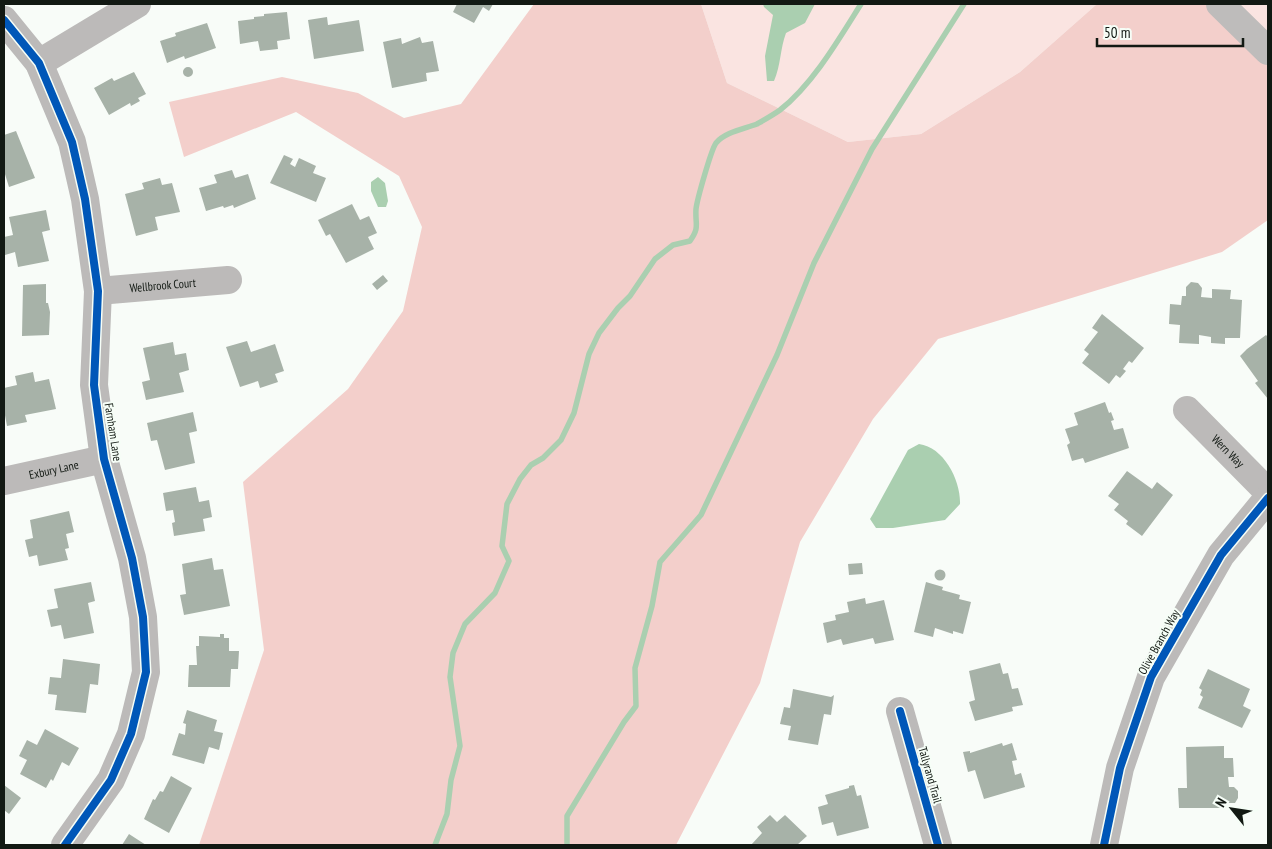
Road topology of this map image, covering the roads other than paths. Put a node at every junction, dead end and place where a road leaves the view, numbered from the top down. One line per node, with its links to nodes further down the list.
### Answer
1 (137, 4): 5 (street)
2 (1220, 4): 4 (main road)
3 (4, 20): 5 (street, Farnham Lane)
4 (1268, 51)
5 (39, 63): 7 (street, Farnham Lane)
6 (228, 280): 7 (street, Wellbrook Court)
7 (98, 291): 9 (street, Farnham Lane)
8 (1187, 410): 11 (street, Wern Way)
9 (104, 459): 10 (street, Exbury Lane); 14 (street, Farnham Lane)
10 (4, 481)
11 (1268, 492)
12 (1268, 498): 16 (street, Olive Branch Way)
13 (900, 711): 15 (street, Tallyrand Trail)
14 (65, 845)
15 (938, 845)
16 (1104, 845)

